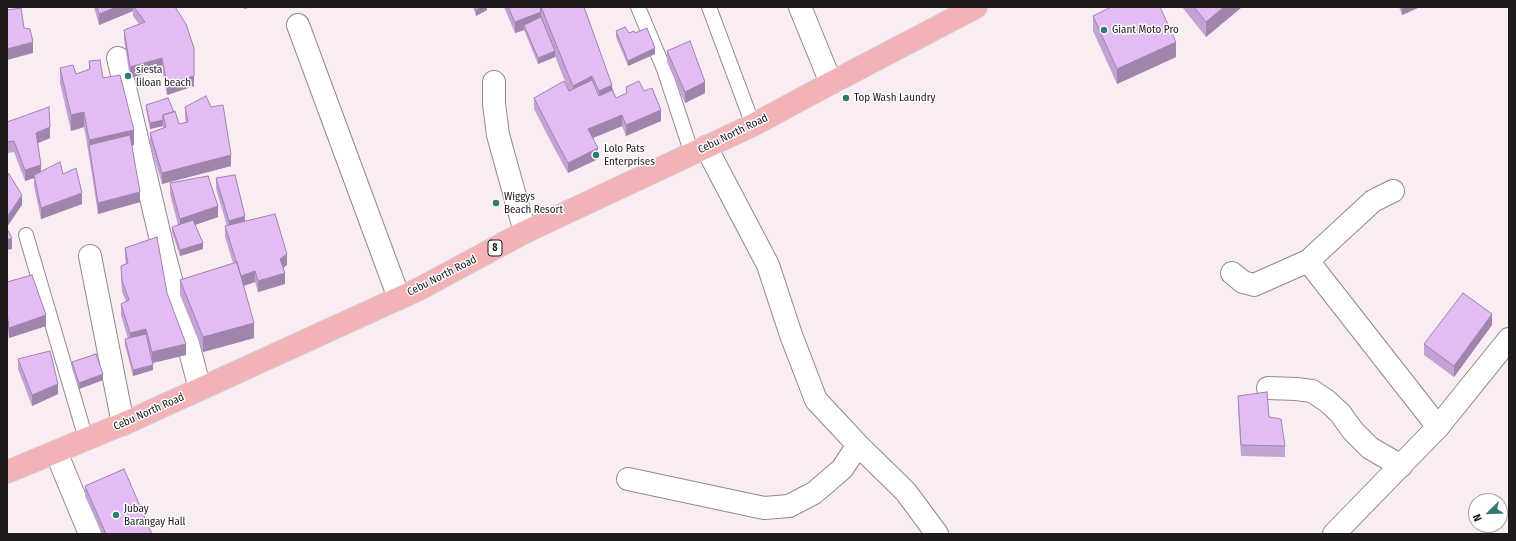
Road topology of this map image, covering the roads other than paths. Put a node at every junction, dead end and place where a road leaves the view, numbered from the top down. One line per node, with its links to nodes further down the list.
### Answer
1 (638, 7): 10 (lane)
2 (709, 7): 9 (lane)
3 (800, 7): 8 (street)
4 (976, 7): 8 (highway, Cebu North Road / 8)
5 (298, 25): 17 (street)
6 (118, 58): 20 (street)
7 (494, 82): 12 (street)
8 (831, 83): 9 (highway, Cebu North Road / 8)
9 (753, 125): 10 (highway, Cebu North Road / 8)
10 (699, 150): 12 (highway, Cebu North Road / 8); 24 (street)
11 (1393, 191): 15 (street)
12 (525, 232): 17 (highway, Cebu North Road / 8)
13 (26, 235): 23 (lane)
14 (90, 256): 21 (street)
15 (1308, 261): 16 (street); 22 (street)
16 (1232, 274)
17 (399, 298): 20 (highway, Cebu North Road / 8)
18 (1509, 339): 22 (street)
19 (1268, 388): 26 (street)
20 (200, 389): 21 (highway, Cebu North Road / 8)
21 (123, 424): 23 (highway, Cebu North Road / 8)
22 (1438, 427): 26 (street)
23 (86, 439): 25 (highway, Cebu North Road / 8)
24 (858, 445): 28 (street); 30 (street)
25 (56, 452): 27 (highway, Cebu North Road / 8); 29 (street)
26 (1401, 466): 31 (street)
27 (9, 467)
28 (628, 479)
29 (90, 534)
30 (937, 534)
31 (1334, 534)

